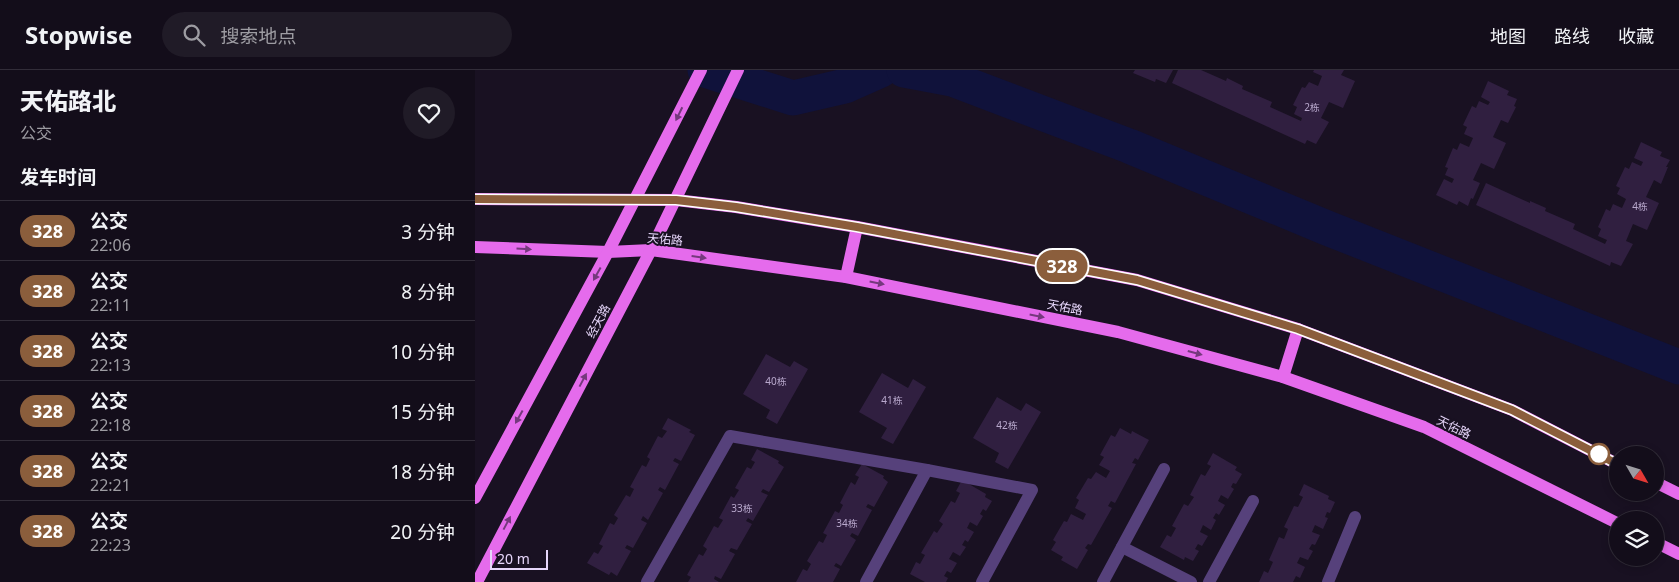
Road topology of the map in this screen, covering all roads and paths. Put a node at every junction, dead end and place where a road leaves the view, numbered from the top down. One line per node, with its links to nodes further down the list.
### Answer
1 (701, 70): 4 (main road, 经天路, one-way to 4)
2 (738, 70): 5 (main road, 经天路)
3 (475, 199): 4 (main road)
4 (636, 200): 5 (main road); 9 (main road, 经天路)
5 (676, 200): 6 (main road); 8 (main road, 经天路)
6 (857, 227): 10 (main road); 11 (main road)
7 (475, 247): 9 (main road, 天佑路, one-way to 9)
8 (651, 250): 9 (main road, 天佑路); 10 (main road, 天佑路, one-way to 10); 25 (main road, 经天路, one-way to 8)
9 (609, 252): 18 (main road, 经天路, one-way to 18)
10 (846, 277): 12 (main road, 天佑路, one-way to 12)
11 (1298, 329): 12 (main road); 13 (main road)
12 (1283, 377): 21 (main road, 天佑路)
13 (1609, 460)
14 (1165, 469): 23 (lane)
15 (927, 470): 26 (lane); 27 (lane); 28 (lane)
16 (1664, 486): 17 (main road)
17 (1679, 494)
18 (475, 498)
19 (1253, 501): 31 (lane)
20 (1355, 517): 32 (lane)
21 (1609, 519)
22 (1664, 546): 24 (main road)
23 (1122, 547): 29 (lane); 30 (lane)
24 (1679, 554)
25 (477, 582)
26 (647, 582)
27 (866, 582)
28 (982, 582)
29 (1103, 582)
30 (1191, 582)
31 (1209, 582)
32 (1328, 582)

